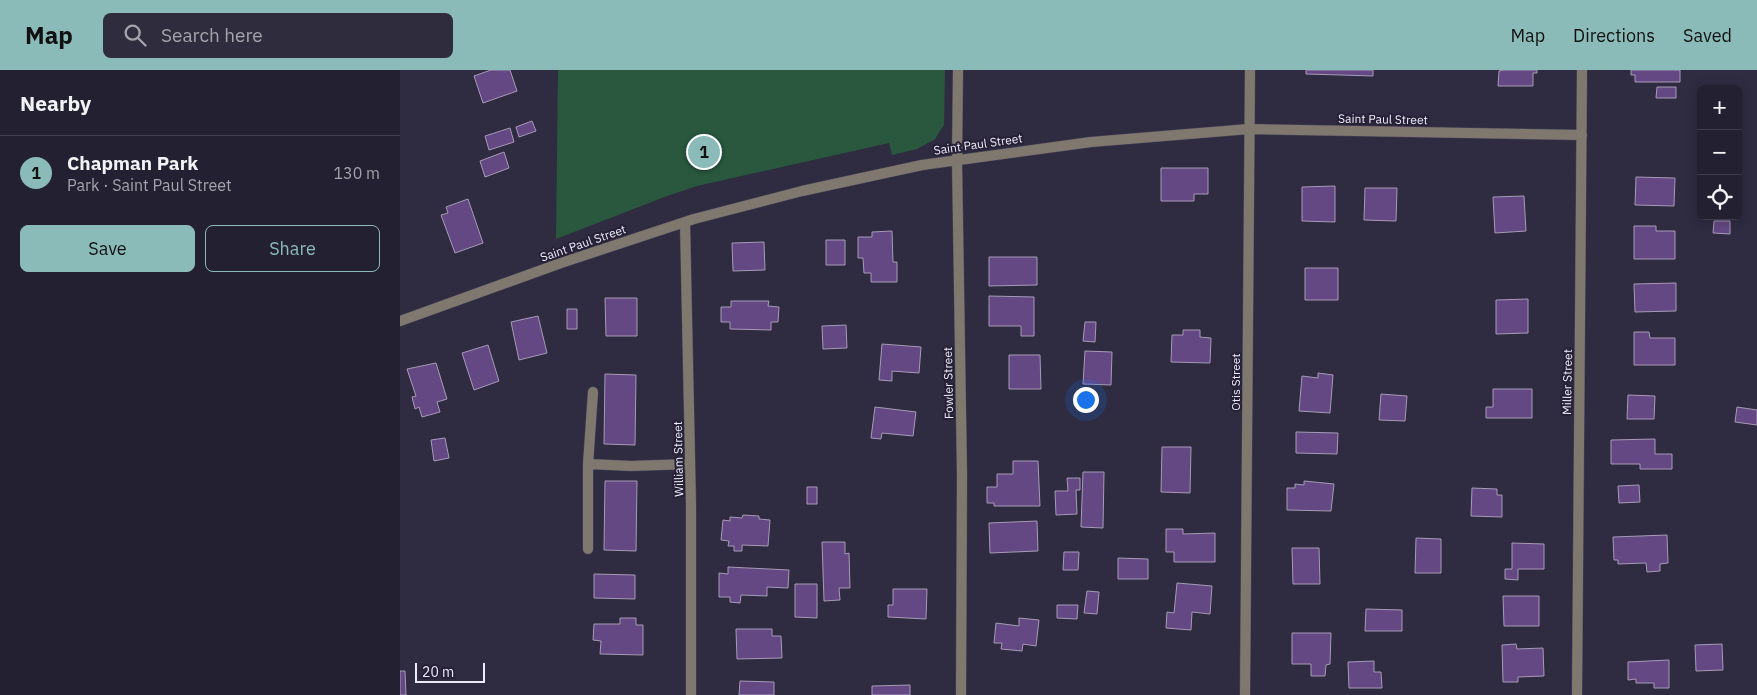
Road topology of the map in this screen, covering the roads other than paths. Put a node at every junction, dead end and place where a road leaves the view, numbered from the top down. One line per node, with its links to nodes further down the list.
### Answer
1 (958, 70): 6 (street, Fowler Street)
2 (1250, 70): 4 (street, Otis Street)
3 (1582, 70): 5 (street, Miller Street)
4 (1249, 129): 5 (street, Saint Paul Street); 6 (street, Saint Paul Street); 15 (street, Otis Street)
5 (1582, 135): 16 (street, Miller Street)
6 (957, 160): 7 (street, Saint Paul Street); 14 (street, Fowler Street)
7 (685, 222): 8 (street, Saint Paul Street); 11 (street, William Street)
8 (400, 321)
9 (593, 392): 10 (street)
10 (588, 464): 11 (street); 12 (street)
11 (690, 464): 13 (street, William Street)
12 (588, 549)
13 (691, 695)
14 (961, 695)
15 (1245, 695)
16 (1576, 695)

